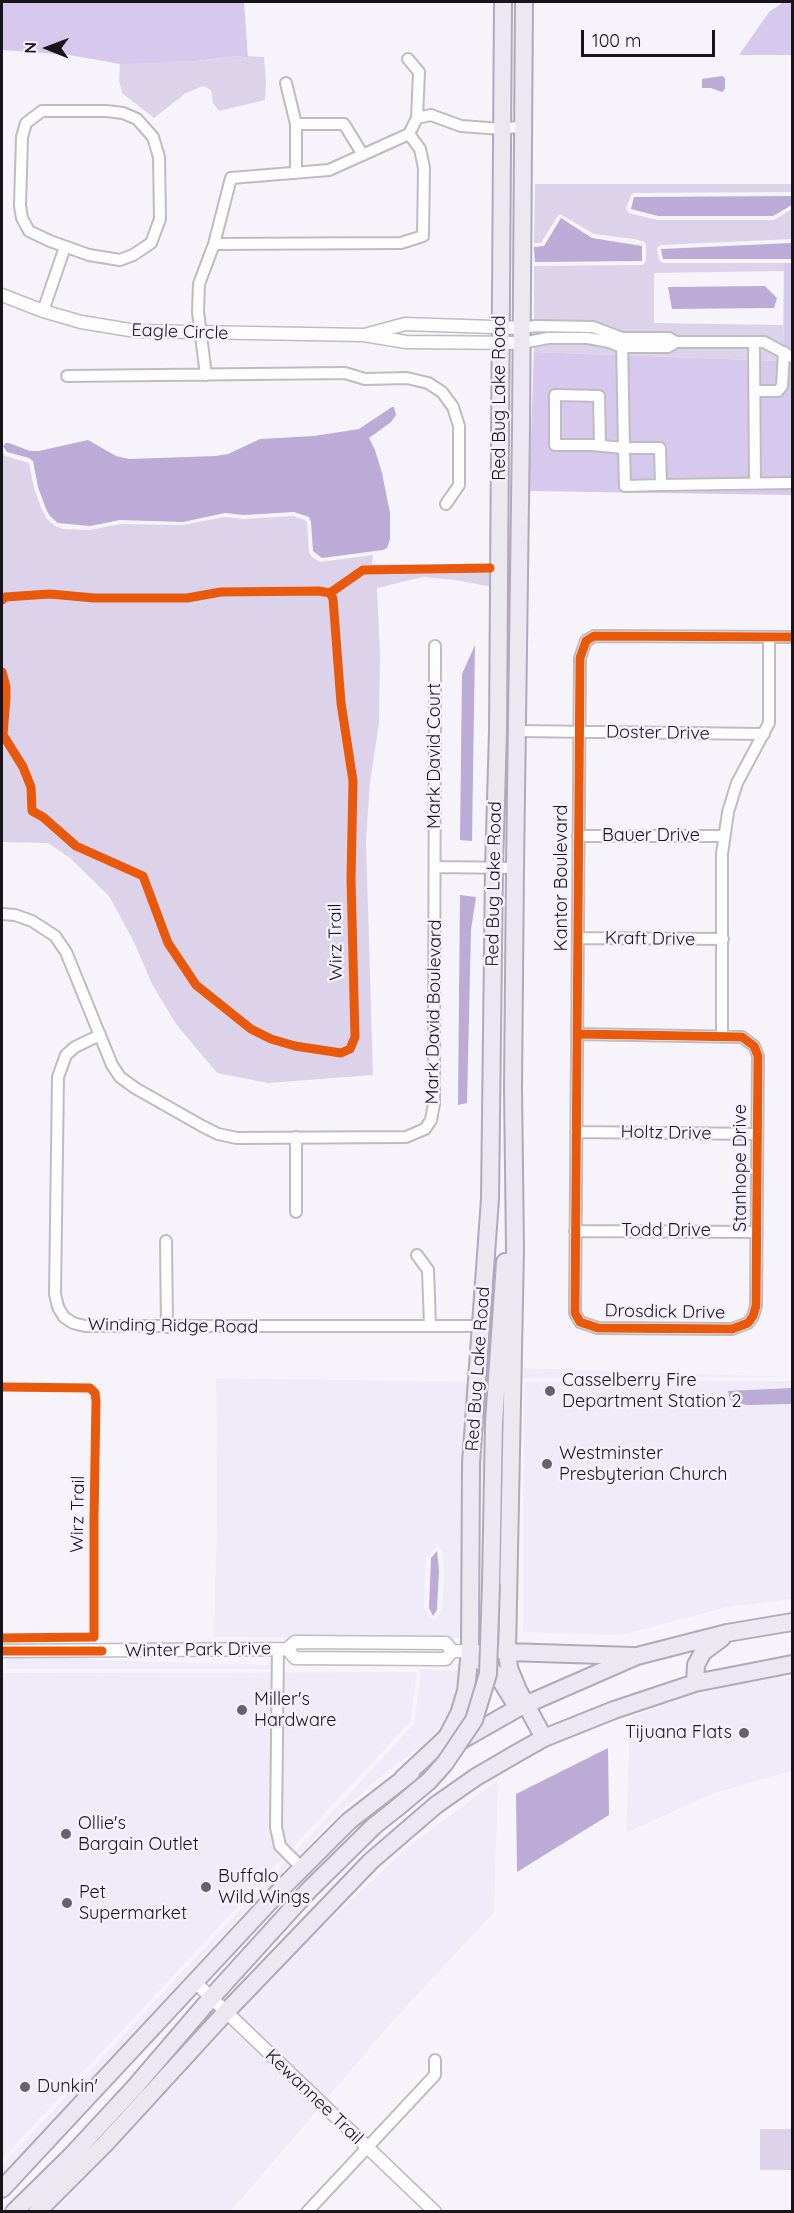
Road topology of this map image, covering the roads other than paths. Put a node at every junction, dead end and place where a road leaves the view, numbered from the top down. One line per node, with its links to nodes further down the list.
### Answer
1 (503, 2): 8 (main road, Red Bug Lake Road)
2 (524, 2): 7 (main road, Red Bug Lake Road)
3 (408, 59): 5 (street)
4 (286, 83): 6 (street)
5 (417, 118): 8 (street); 9 (street)
6 (296, 124): 10 (street); 11 (street)
7 (524, 126): 8 (street); 18 (main road, Red Bug Lake Road)
8 (502, 129): 17 (main road, Red Bug Lake Road)
9 (409, 134): 10 (street); 12 (street)
10 (363, 155): 11 (street)
11 (296, 172): 12 (street)
12 (214, 244): 16 (street)
13 (64, 247): 13 (street); 15 (street)
14 (2, 294): 15 (street, Eagle Circle)
15 (43, 311): 16 (street, Eagle Circle)
16 (200, 333): 19 (street, Eagle Circle); 23 (street)
17 (500, 335): 18 (street, Eagle Circle); 19 (street, Eagle Circle); 19 (street, Eagle Circle); 32 (main road, Red Bug Lake Road)
18 (522, 335): 21 (street); 36 (main road, Red Bug Lake Road)
19 (364, 336)
20 (754, 342): 21 (street); 22 (street); 25 (street)
21 (622, 343): 27 (street)
22 (788, 355): 25 (street)
23 (206, 375): 24 (street); 31 (street)
24 (67, 376)
25 (754, 391): 29 (street)
26 (600, 446): 26 (street); 27 (street)
27 (624, 448): 30 (street); 30 (street)
28 (792, 483): 29 (street)
29 (755, 484): 30 (street)
30 (661, 485)
31 (447, 504)
32 (498, 611): 36 (main road); 42 (main road, Red Bug Lake Road)
33 (769, 637): 34 (street, Kantor Boulevard); 37 (street, Kantor Boulevard); 38 (street)
34 (792, 637)
35 (435, 646): 41 (street, Mark David Court)
36 (516, 731): 37 (street, Doster Drive); 43 (main road, Red Bug Lake Road)
37 (579, 732): 38 (street, Doster Drive); 39 (street, Kantor Boulevard)
38 (764, 734): 40 (street)
39 (578, 836): 40 (street, Bauer Drive); 45 (street, Kantor Boulevard)
40 (724, 836): 46 (street)
41 (435, 867): 42 (street); 53 (street, Mark David Boulevard)
42 (494, 868): 43 (street); 62 (main road, Red Bug Lake Road)
43 (515, 868): 50 (main road, Red Bug Lake Road)
44 (2, 914): 48 (street, Mark David Boulevard)
45 (578, 938): 46 (street, Kraft Drive); 47 (street, Kantor Boulevard)
46 (723, 939): 49 (street)
47 (578, 1034): 49 (street, Stanhope Drive); 51 (street, Kantor Boulevard)
48 (100, 1035): 53 (street, Mark David Boulevard); 63 (street, Winding Ridge Road)
49 (722, 1037): 52 (street, Stanhope Drive)
50 (513, 1087): 69 (main road, Red Bug Lake Road); 78 (main road, bridge)
51 (576, 1132): 52 (street, Holtz Drive); 55 (street, Kantor Boulevard)
52 (757, 1134): 56 (street, Stanhope Drive)
53 (296, 1137): 54 (street)
54 (296, 1212)
55 (575, 1231): 56 (street, Todd Drive); 59 (street, Kantor Boulevard)
56 (757, 1232): 60 (street, Stanhope Drive)
57 (166, 1241): 63 (street)
58 (417, 1255): 61 (street)
59 (580, 1322): 60 (street, Drosdick Drive)
60 (748, 1323)
61 (430, 1326): 62 (street, Winding Ridge Road); 63 (street, Winding Ridge Road)
62 (482, 1326): 67 (main road, Red Bug Lake Road)
63 (167, 1328)
64 (792, 1622): 65 (main road)
65 (727, 1633): 70 (main road); 72 (main road)
66 (283, 1649): 67 (street, Winter Park Drive); 68 (street, Winter Park Drive); 76 (street)
67 (470, 1650): 69 (street, Winter Park Drive); 73 (main road, Red Bug Lake Road); 75 (main road)
68 (2, 1651)
69 (507, 1652): 70 (main road, Winter Park Drive); 73 (main road, Red Bug Lake Road)
70 (637, 1656): 73 (main road)
71 (792, 1664): 72 (main road)
72 (695, 1683): 74 (main road)
73 (522, 1706): 74 (main road, Red Bug Lake Road); 75 (main road)
74 (540, 1741): 79 (main road)
75 (403, 1778): 76 (main road)
76 (302, 1868): 77 (main road)
77 (195, 1982): 78 (street, Kewannee Trail); 82 (main road)
78 (211, 1998): 79 (street, Kewannee Trail); 83 (main road)
79 (226, 2012): 81 (street, Kewannee Trail); 84 (main road)
80 (435, 2060): 81 (street)
81 (366, 2148): 85 (street); 86 (street, Kewannee Trail)
82 (2, 2189)
83 (14, 2211)
84 (37, 2211)
85 (307, 2211)
86 (435, 2211)

